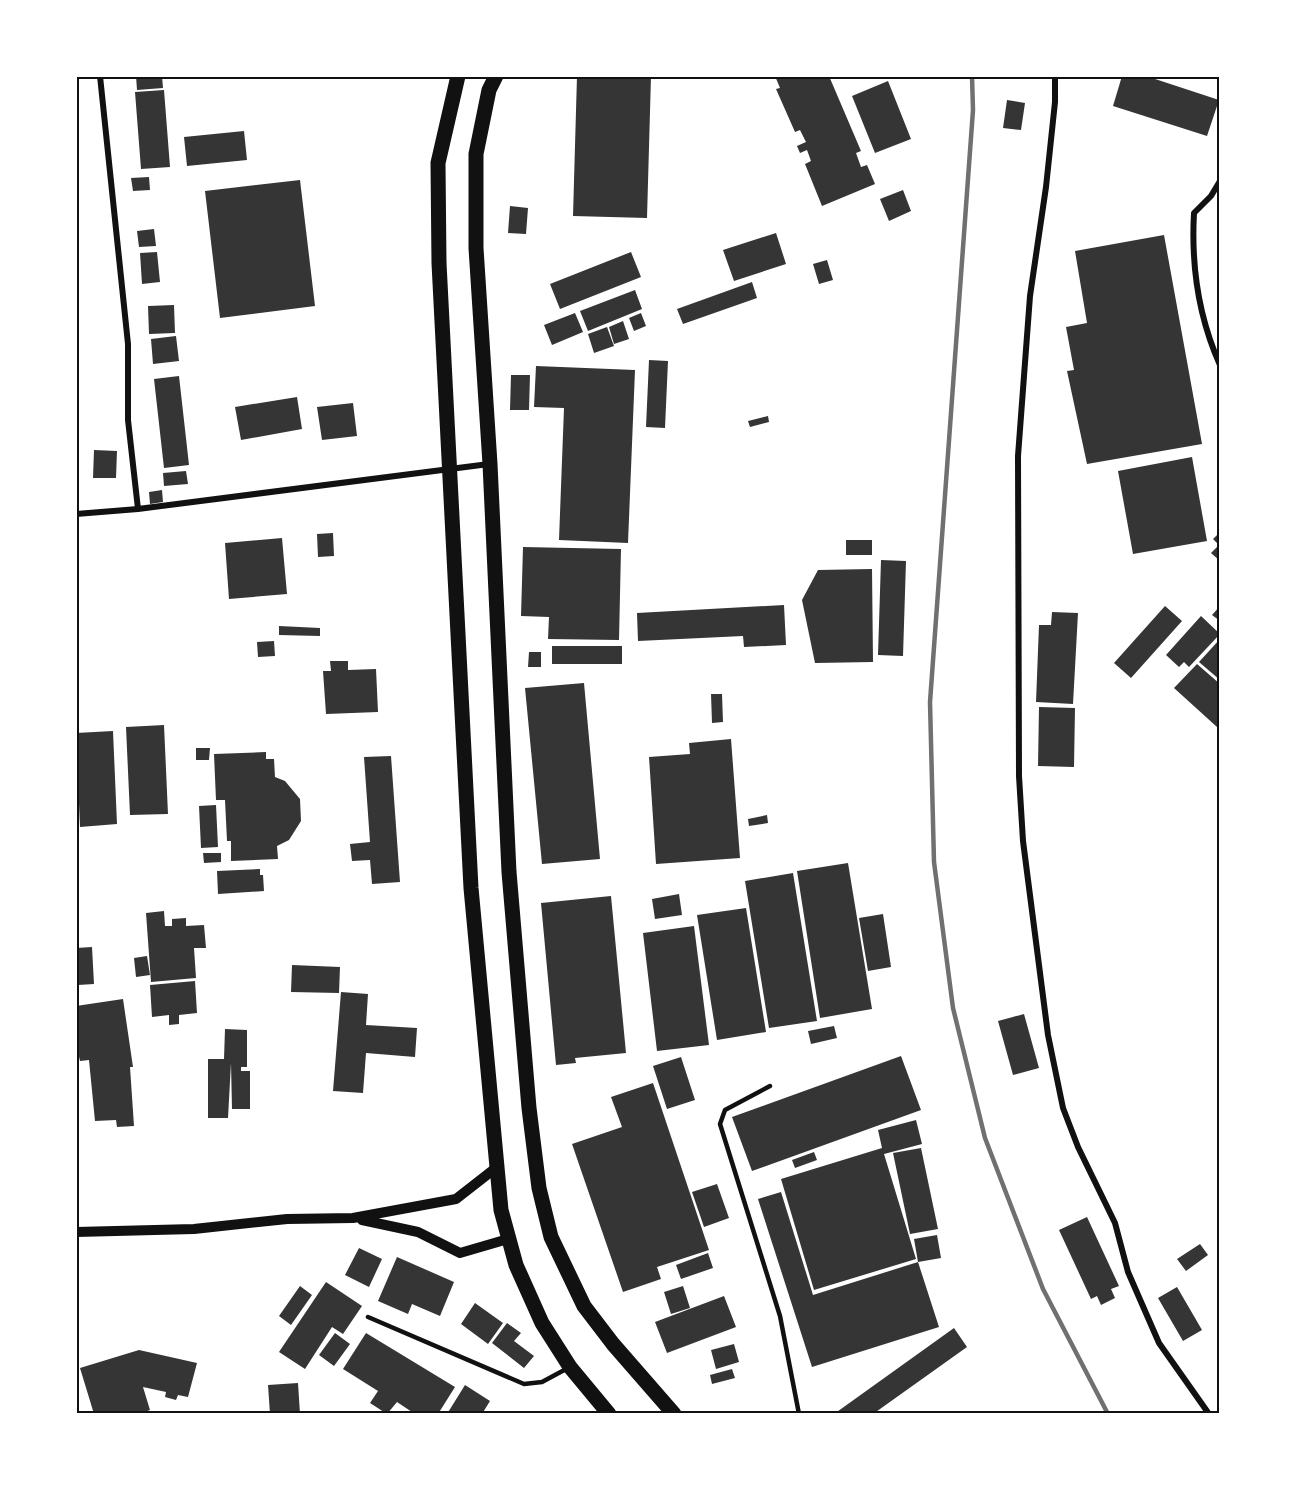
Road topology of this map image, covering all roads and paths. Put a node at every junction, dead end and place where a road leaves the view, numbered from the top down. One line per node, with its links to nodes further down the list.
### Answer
1 (100, 76): 9 (street)
2 (458, 76): 8 (main road)
3 (496, 76): 7 (main road)
4 (1055, 76): 21 (street)
5 (1220, 181): 6 (street)
6 (1220, 365)
7 (490, 464): 8 (street); 19 (main road)
8 (449, 468): 9 (street); 12 (main road)
9 (138, 509): 10 (street)
10 (76, 514)
11 (770, 1086): 20 (lane)
12 (497, 1167): 13 (street); 15 (main road)
13 (353, 1218): 14 (street); 15 (street)
14 (76, 1232)
15 (508, 1239): 17 (main road)
16 (368, 1317): 17 (lane)
17 (570, 1367): 18 (main road)
18 (609, 1413)
19 (674, 1413)
20 (799, 1413)
21 (1209, 1413)

